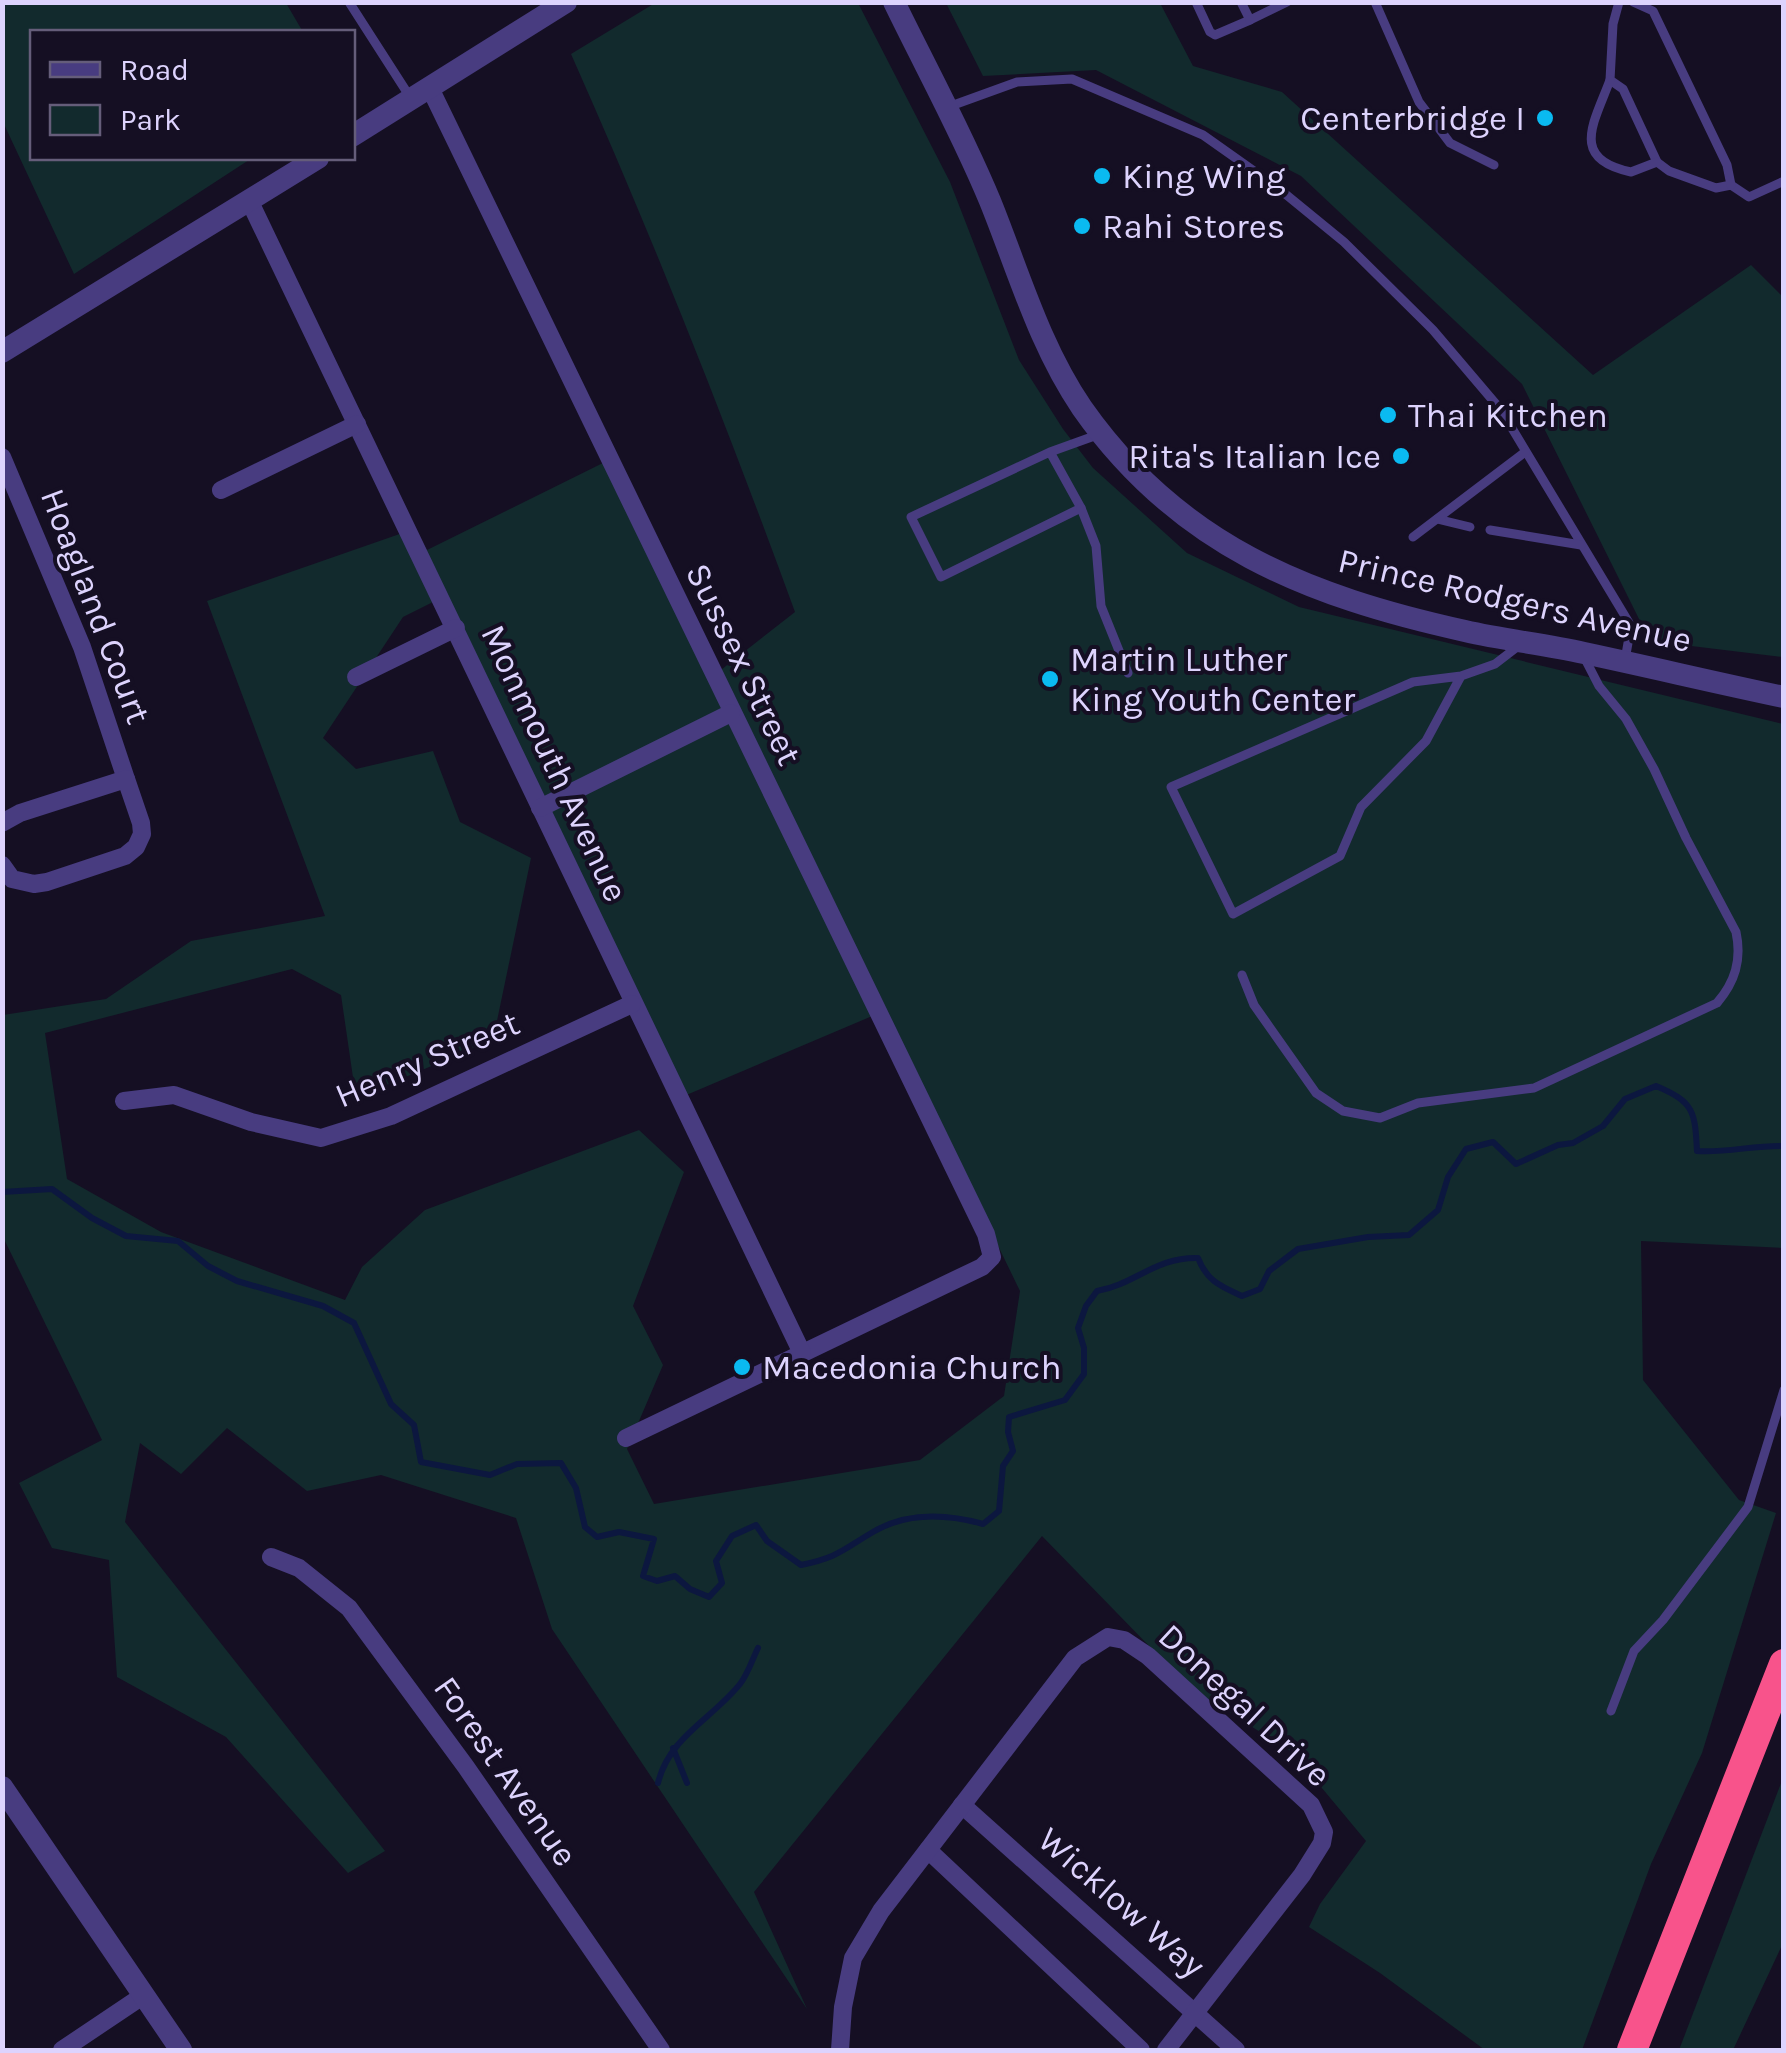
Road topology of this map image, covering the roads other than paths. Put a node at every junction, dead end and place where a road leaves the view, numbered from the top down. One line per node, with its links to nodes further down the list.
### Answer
1 (350, 2): 12 (lane)
2 (566, 2): 12 (street)
3 (894, 2): 13 (street, Prince Rodgers Avenue)
4 (1196, 2): 10 (lane)
5 (1241, 2): 10 (lane)
6 (1286, 2): 10 (lane)
7 (1375, 2): 17 (lane)
8 (1619, 2): 11 (lane)
9 (1632, 2): 19 (lane)
10 (1250, 20)
11 (1610, 80): 16 (lane); 16 (lane)
12 (420, 94): 14 (street); 42 (street, Sussex Street)
13 (946, 108): 23 (street, Prince Rodgers Avenue); 25 (lane)
14 (355, 134)
15 (315, 160): 20 (street)
16 (1657, 162): 19 (lane)
17 (1494, 165)
18 (1784, 182): 19 (lane)
19 (1731, 185)
20 (248, 200): 21 (street); 22 (street, Monmouth Avenue)
21 (2, 352)
22 (357, 424): 27 (street); 34 (street, Monmouth Avenue)
23 (1103, 433): 24 (lane); 35 (street, Prince Rodgers Avenue)
24 (1050, 452): 28 (lane); 28 (lane)
25 (1526, 452): 29 (lane); 33 (lane)
26 (2, 456): 43 (street, Hoagland Court)
27 (221, 490)
28 (1081, 508): 38 (lane)
29 (1437, 519): 30 (lane); 32 (lane)
30 (1470, 527)
31 (1490, 530): 33 (lane)
32 (1413, 538)
33 (1581, 545): 37 (lane)
34 (456, 628): 40 (street); 44 (street, Monmouth Avenue)
35 (1523, 642): 36 (street, Prince Rodgers Avenue); 39 (lane)
36 (1582, 652): 37 (street, Prince Rodgers Avenue); 47 (lane)
37 (1624, 663): 41 (street, Prince Rodgers Avenue)
38 (1128, 672)
39 (1461, 676): 39 (lane)
40 (356, 677)
41 (1784, 698)
42 (731, 714): 44 (street); 50 (street, Sussex Street)
43 (126, 779): 45 (street, Hoagland Court); 46 (street, Hoagland Court)
44 (540, 808): 48 (street, Monmouth Avenue)
45 (2, 824)
46 (2, 864)
47 (1242, 975)
48 (632, 1004): 49 (street, Henry Street); 50 (street, Monmouth Avenue)
49 (124, 1101)
50 (802, 1353): 52 (street)
51 (1784, 1390): 55 (lane)
52 (626, 1438)
53 (271, 1557): 63 (street, Forest Avenue)
54 (1784, 1664): 68 (highway)
55 (1612, 1712)
56 (2, 1787): 59 (street)
57 (962, 1805): 58 (street, Donegal Drive); 60 (street, Wicklow Way); 60 (street, Donegal Drive)
58 (928, 1850): 64 (street, Donegal Drive); 65 (street)
59 (144, 1995): 61 (street); 62 (street)
60 (1196, 2012): 66 (street, Donegal Drive); 67 (street, Wicklow Way)
61 (62, 2050)
62 (181, 2050)
63 (661, 2050)
64 (840, 2050)
65 (1141, 2050)
66 (1166, 2050)
67 (1236, 2050)
68 (1632, 2050)

